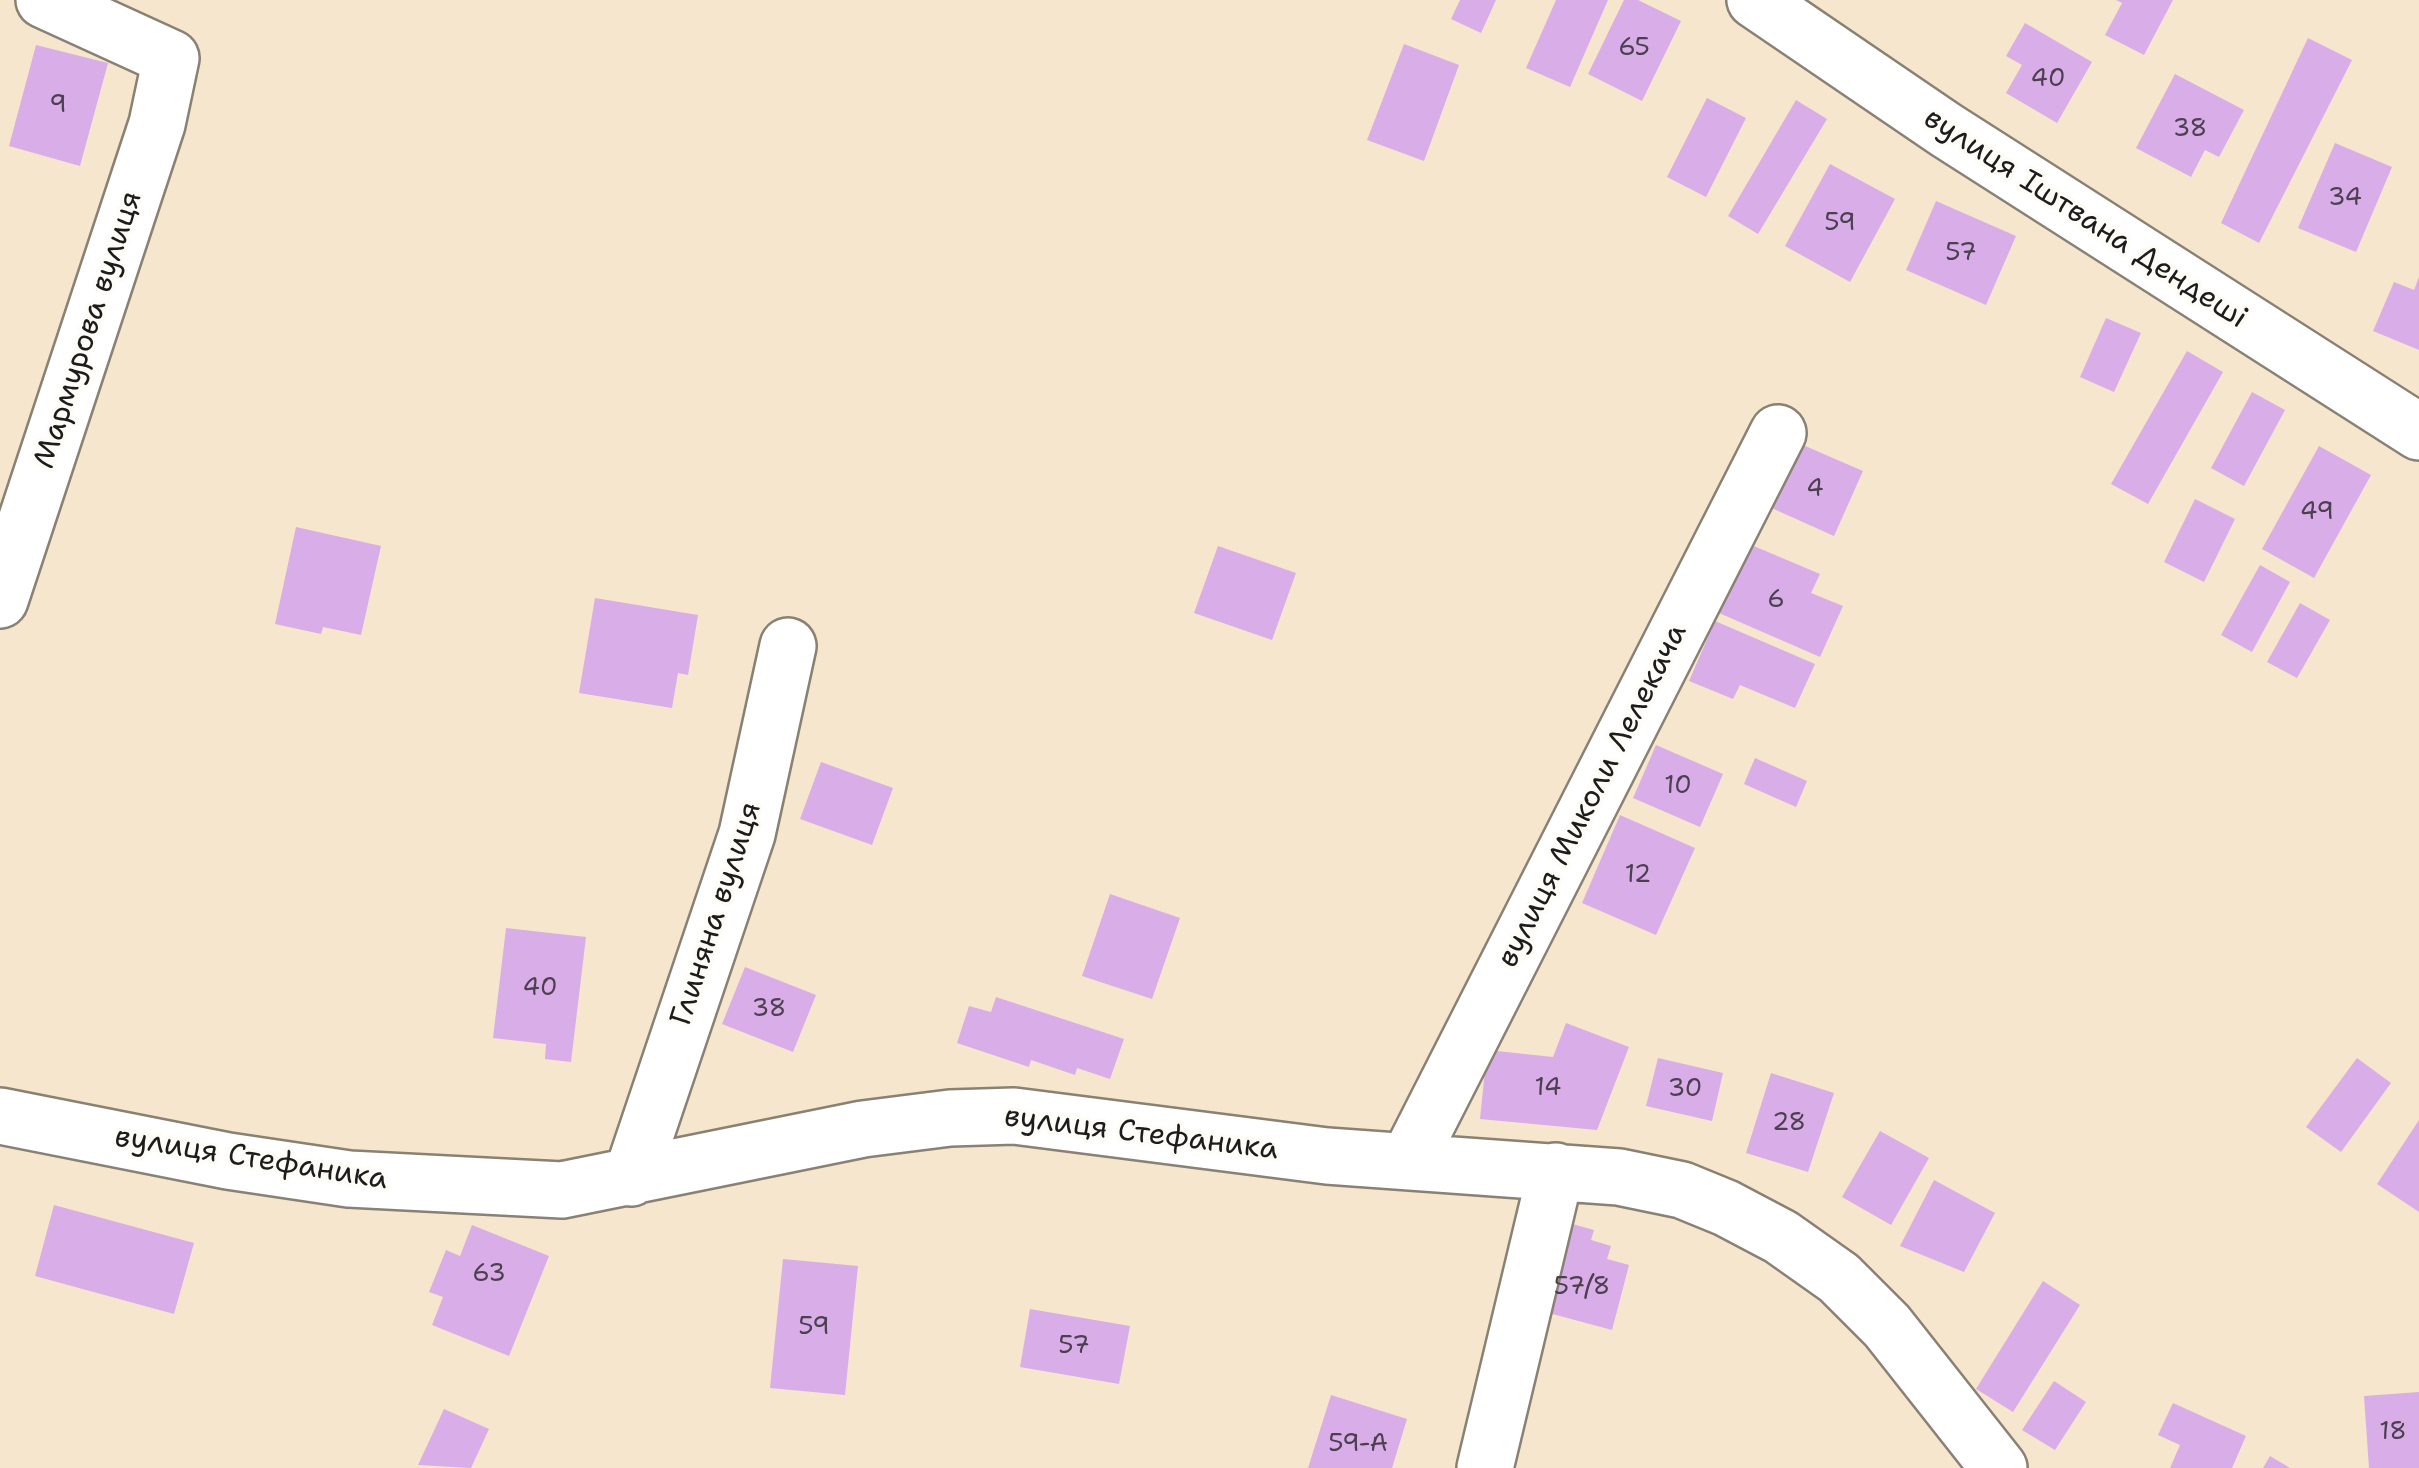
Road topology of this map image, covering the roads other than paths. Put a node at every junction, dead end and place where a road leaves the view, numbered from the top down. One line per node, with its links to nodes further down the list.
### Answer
1 (44, 0): 5 (street, Мармурова вулиця)
2 (1755, 0): 3 (street, вулиця Іштвана Дендеші)
3 (2419, 432)
4 (1778, 433): 8 (street, вулиця Миколи Лелекача)
5 (0, 600)
6 (788, 646): 10 (street, Глиняна вулиця)
7 (0, 1116): 10 (street, вулиця Стефаника)
8 (1409, 1159): 9 (street, вулиця Стефаника); 10 (street, вулиця Стефаника)
9 (1556, 1171): 11 (street); 12 (street, вулиця Стефаника)
10 (631, 1178)
11 (1485, 1468)
12 (1999, 1468)

